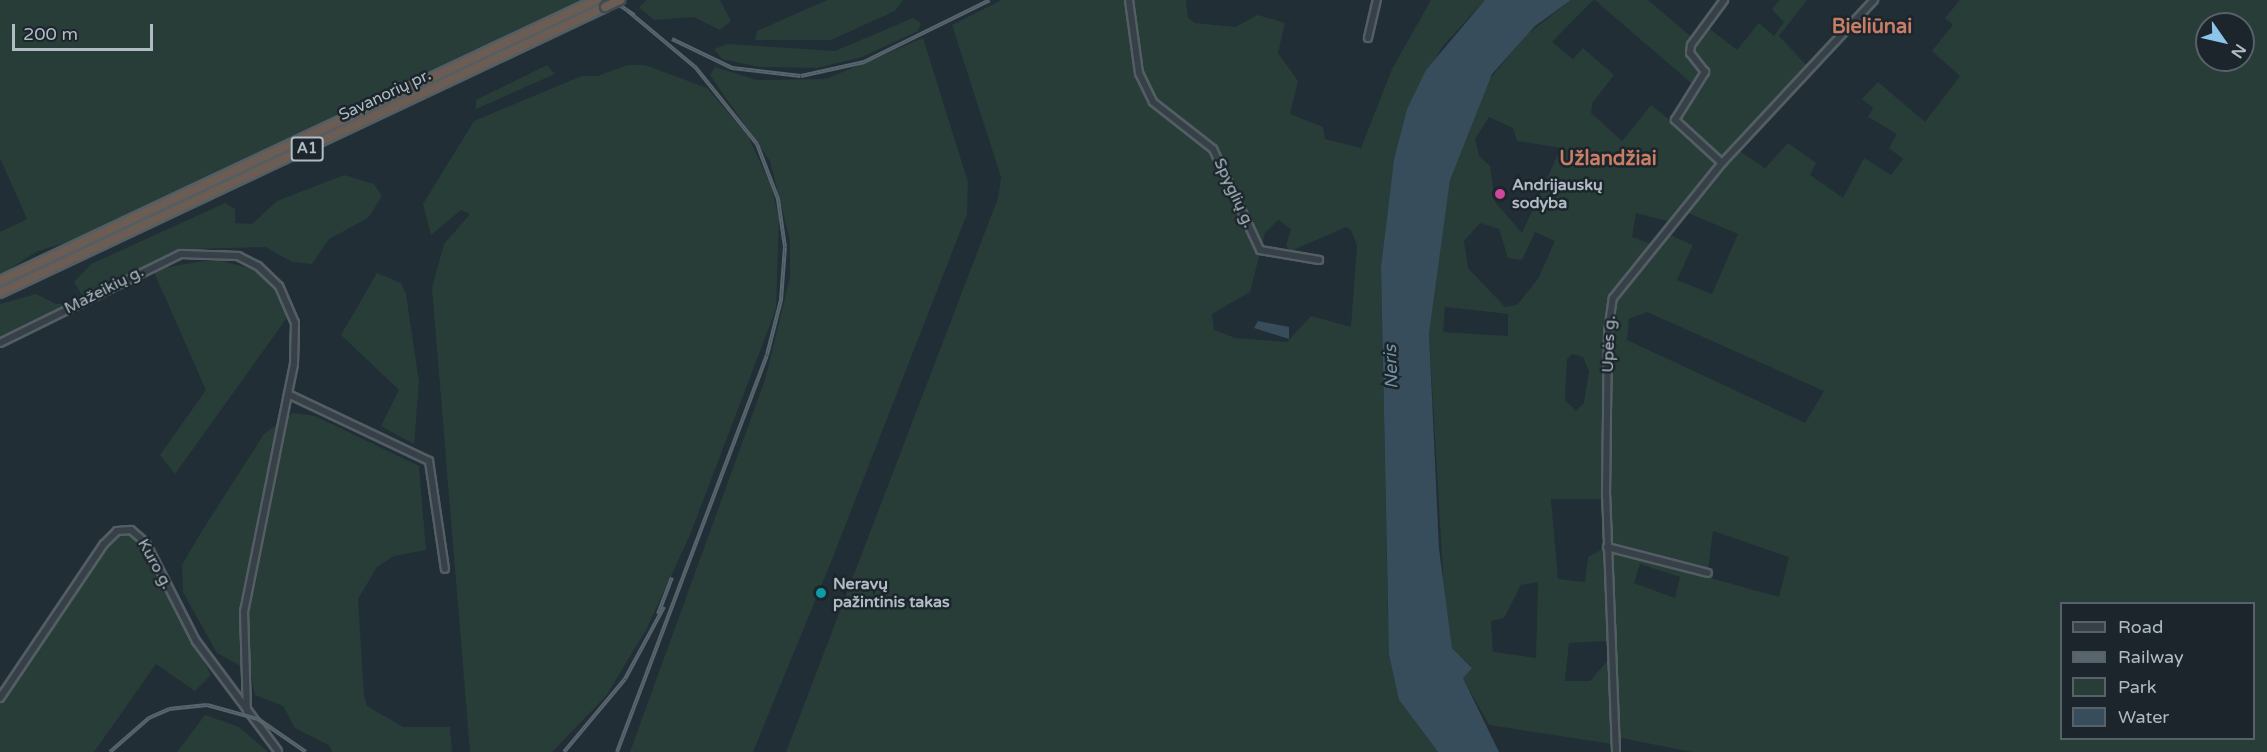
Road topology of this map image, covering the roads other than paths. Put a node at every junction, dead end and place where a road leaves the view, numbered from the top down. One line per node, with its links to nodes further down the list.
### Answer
1 (596, 0): 10 (highway, Savanorių pr. / A1)
2 (620, 0): 11 (highway, Savanorių pr. / A1, bridge)
3 (1129, 0): 9 (street, Spyglių g.)
4 (1377, 0): 7 (street)
5 (1724, 0): 8 (street)
6 (1874, 0): 8 (street, Upės g.)
7 (1368, 38)
8 (1722, 163): 14 (street, Upės g.)
9 (1319, 260)
10 (0, 281)
11 (0, 293)
12 (0, 343): 13 (street, Mažeikių g.)
13 (288, 394): 15 (street); 18 (street)
14 (1607, 547): 16 (street); 20 (street, Upės g.)
15 (445, 569)
16 (1708, 573)
17 (0, 698): 18 (street, Kuro g.)
18 (247, 711): 19 (street, Kuro g.)
19 (278, 751)
20 (1617, 752)

